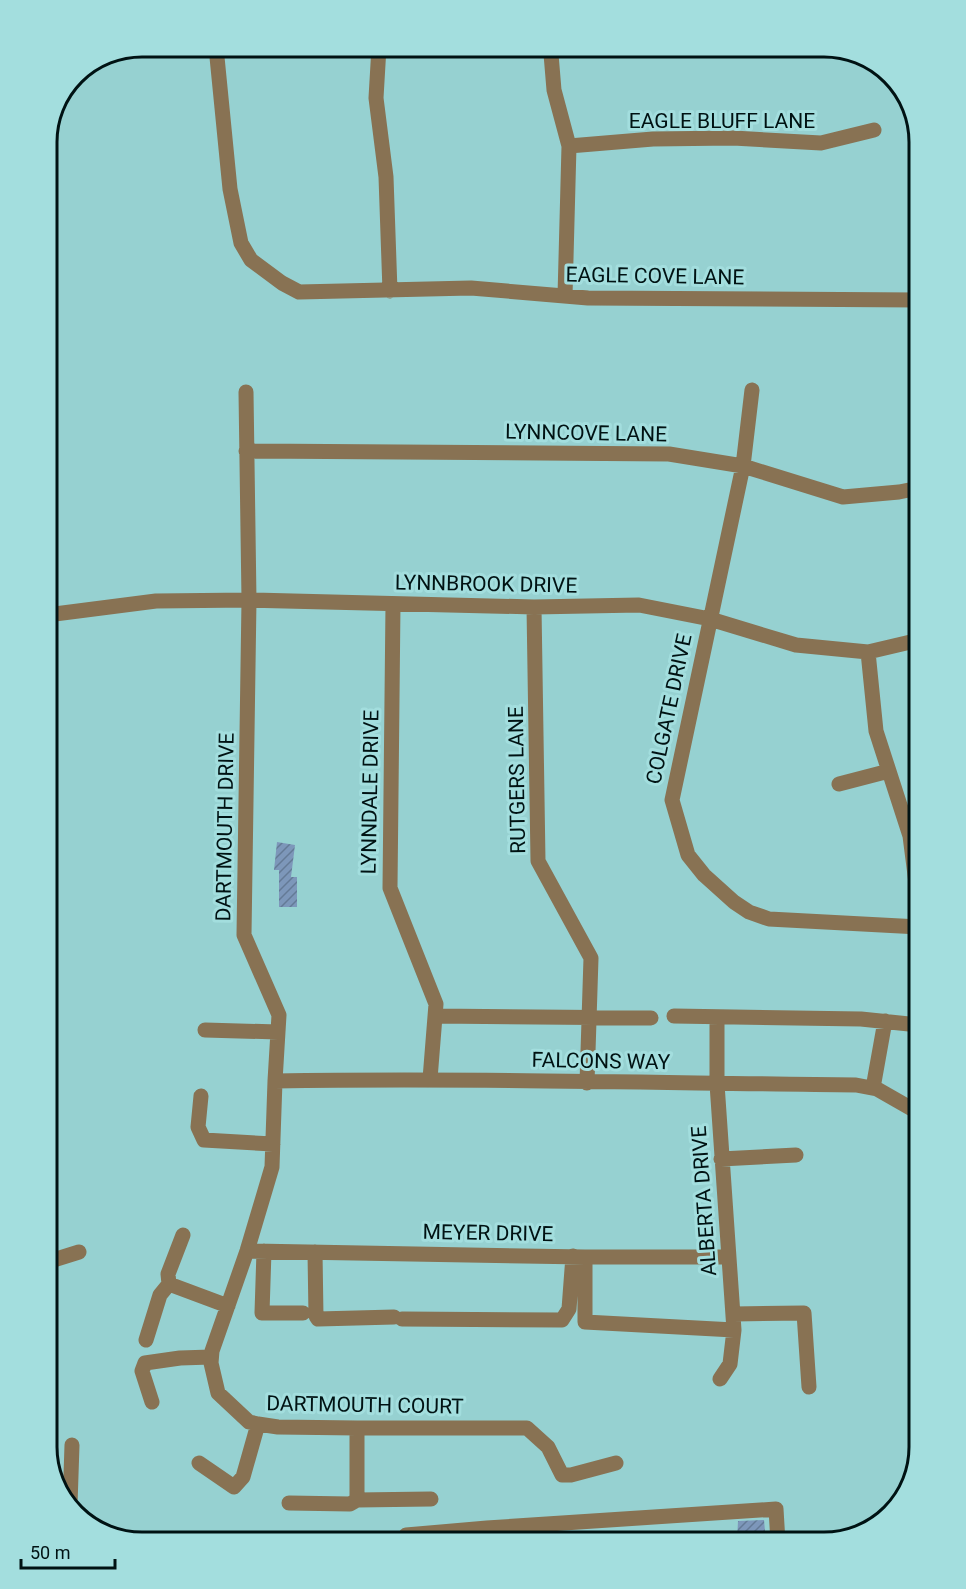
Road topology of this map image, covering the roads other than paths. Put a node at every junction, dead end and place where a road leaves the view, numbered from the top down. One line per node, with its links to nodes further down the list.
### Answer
1 (217, 57): 6 (street, EAGLE COVE LANE)
2 (378, 57): 6 (street)
3 (551, 57): 5 (street)
4 (874, 130): 5 (street, EAGLE BLUFF LANE)
5 (569, 146): 7 (street)
6 (390, 291): 7 (street, EAGLE COVE LANE)
7 (565, 296): 8 (street, EAGLE COVE LANE)
8 (909, 300)
9 (752, 390): 12 (street, COLGATE DRIVE)
10 (246, 392): 11 (street, DARTMOUTH DRIVE)
11 (246, 451): 12 (street, LYNNCOVE LANE); 14 (street, DARTMOUTH DRIVE)
12 (743, 466): 13 (street, LYNNCOVE LANE); 18 (street, COLGATE DRIVE)
13 (909, 490)
14 (249, 600): 15 (street, LYNNBROOK DRIVE); 17 (street, LYNNBROOK DRIVE); 33 (street, DARTMOUTH DRIVE)
15 (393, 604): 16 (street, LYNNBROOK DRIVE); 25 (street, LYNNDALE DRIVE)
16 (534, 607): 18 (street, LYNNBROOK DRIVE); 28 (street, RUTGERS LANE)
17 (57, 614)
18 (710, 619): 20 (street, LYNNBROOK DRIVE); 24 (street, COLGATE DRIVE)
19 (909, 643): 20 (street, LYNNBROOK DRIVE)
20 (868, 652): 21 (street)
21 (889, 771): 22 (street); 23 (street)
22 (839, 784)
23 (909, 833)
24 (909, 926)
25 (435, 1016): 28 (street); 34 (street, LYNNDALE DRIVE)
26 (674, 1016): 27 (street)
27 (717, 1017): 30 (street); 37 (street, ALBERTA DRIVE)
28 (589, 1018): 29 (street); 36 (street, RUTGERS LANE)
29 (651, 1018)
30 (885, 1022): 31 (street); 38 (street)
31 (909, 1026)
32 (205, 1030): 33 (street)
33 (278, 1032): 35 (street, DARTMOUTH DRIVE)
34 (430, 1079): 35 (street, FALCONS WAY); 36 (street, FALCONS WAY)
35 (275, 1081): 41 (street, DARTMOUTH DRIVE)
36 (586, 1083): 37 (street, FALCONS WAY)
37 (717, 1084): 38 (street, FALCONS WAY); 43 (street, ALBERTA DRIVE)
38 (873, 1088): 40 (street, FALCONS WAY)
39 (201, 1096): 41 (street)
40 (909, 1107)
41 (273, 1144): 45 (street, DARTMOUTH DRIVE)
42 (796, 1155): 43 (street)
43 (721, 1159): 50 (street, ALBERTA DRIVE)
44 (183, 1235): 52 (street)
45 (248, 1251): 46 (street, MEYER DRIVE); 53 (street, DARTMOUTH COURT)
46 (264, 1251): 48 (street, MEYER DRIVE); 54 (street)
47 (80, 1252): 51 (street)
48 (315, 1252): 49 (street, MEYER DRIVE); 49 (street)
49 (579, 1256): 50 (street, MEYER DRIVE); 56 (street)
50 (728, 1257): 55 (street, ALBERTA DRIVE)
51 (57, 1259)
52 (169, 1284): 53 (street); 57 (street)
53 (228, 1305): 58 (street, DARTMOUTH COURT)
54 (303, 1313)
55 (734, 1314): 56 (street, ALBERTA DRIVE); 60 (street)
56 (734, 1330): 59 (street, ALBERTA DRIVE)
57 (146, 1340)
58 (211, 1357): 61 (street); 62 (street, DARTMOUTH COURT)
59 (720, 1379)
60 (809, 1387)
61 (152, 1402)
62 (258, 1424): 63 (street, DARTMOUTH COURT); 65 (street)
63 (357, 1428): 66 (street, DARTMOUTH COURT); 68 (street)
64 (72, 1445): 67 (street)
65 (199, 1463)
66 (616, 1463)
67 (70, 1493)
68 (357, 1500): 69 (street); 70 (street)
69 (431, 1500)
70 (289, 1503)
71 (441, 1532): 72 (street)
72 (777, 1532)

